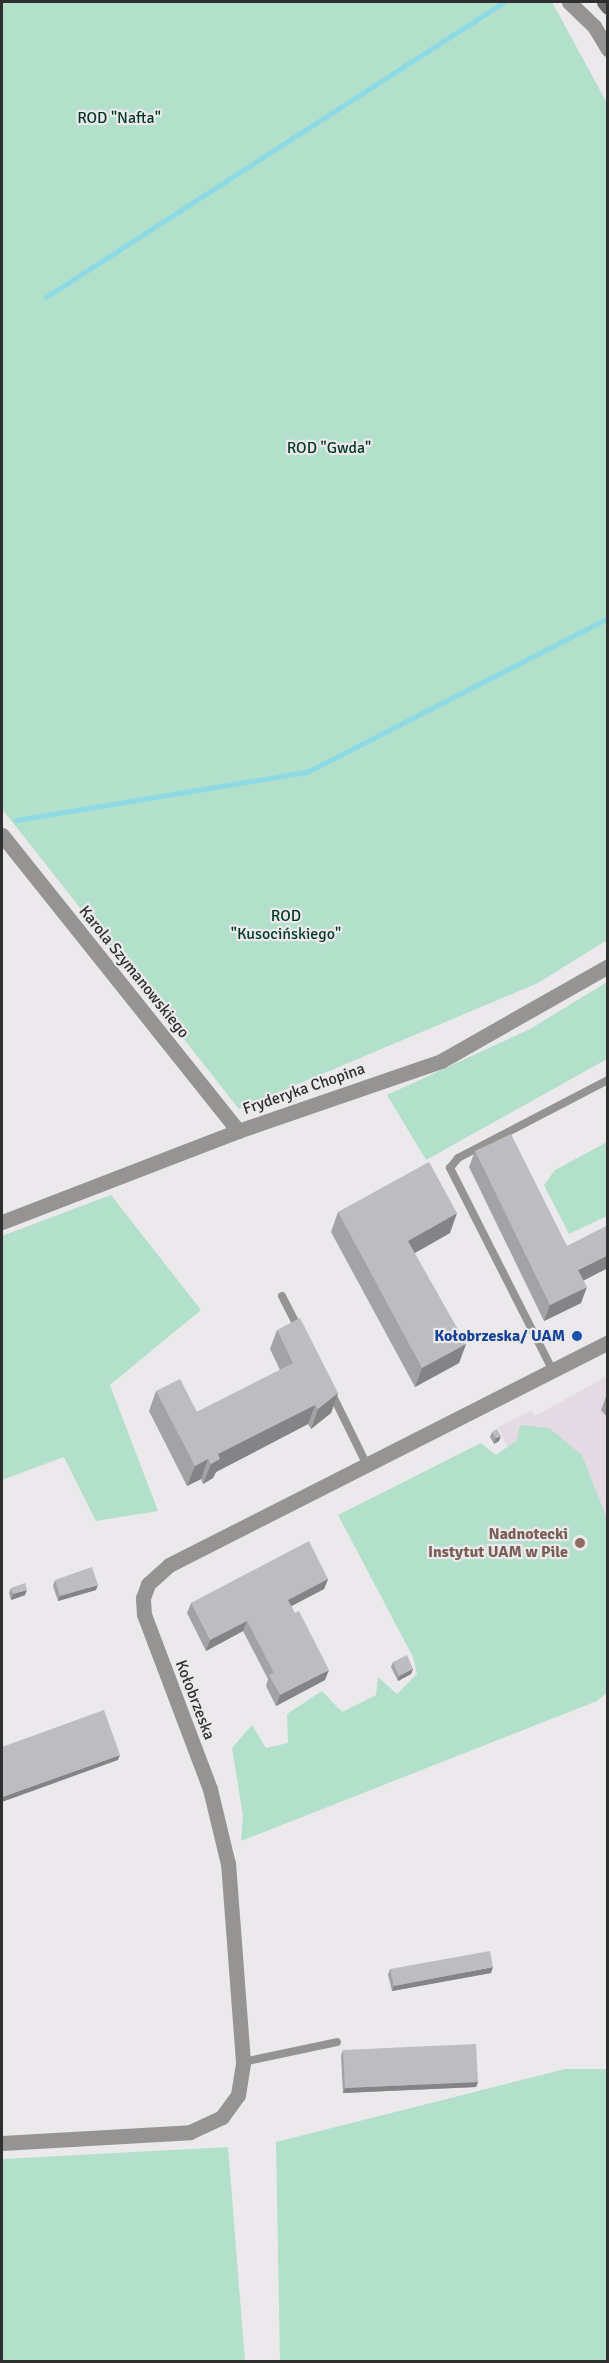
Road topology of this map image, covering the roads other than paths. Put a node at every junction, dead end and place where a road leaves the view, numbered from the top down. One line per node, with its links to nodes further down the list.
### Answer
1 (569, 2): 4 (street)
2 (604, 2): 3 (street)
3 (608, 7)
4 (608, 49)
5 (2, 835): 8 (street, Karola Szymanowskiego)
6 (608, 966): 8 (street, Fryderyka Chopina)
7 (608, 1080): 13 (lane)
8 (238, 1131): 9 (street, Fryderyka Chopina)
9 (2, 1222)
10 (282, 1296): 11 (lane)
11 (302, 1336)
12 (608, 1342): 13 (street, Kołobrzeska)
13 (553, 1371): 15 (street, Kołobrzeska)
14 (327, 1385): 15 (lane)
15 (367, 1465): 17 (street, Kołobrzeska)
16 (337, 2042): 17 (lane)
17 (243, 2062): 18 (street, Kołobrzeska)
18 (2, 2143)

